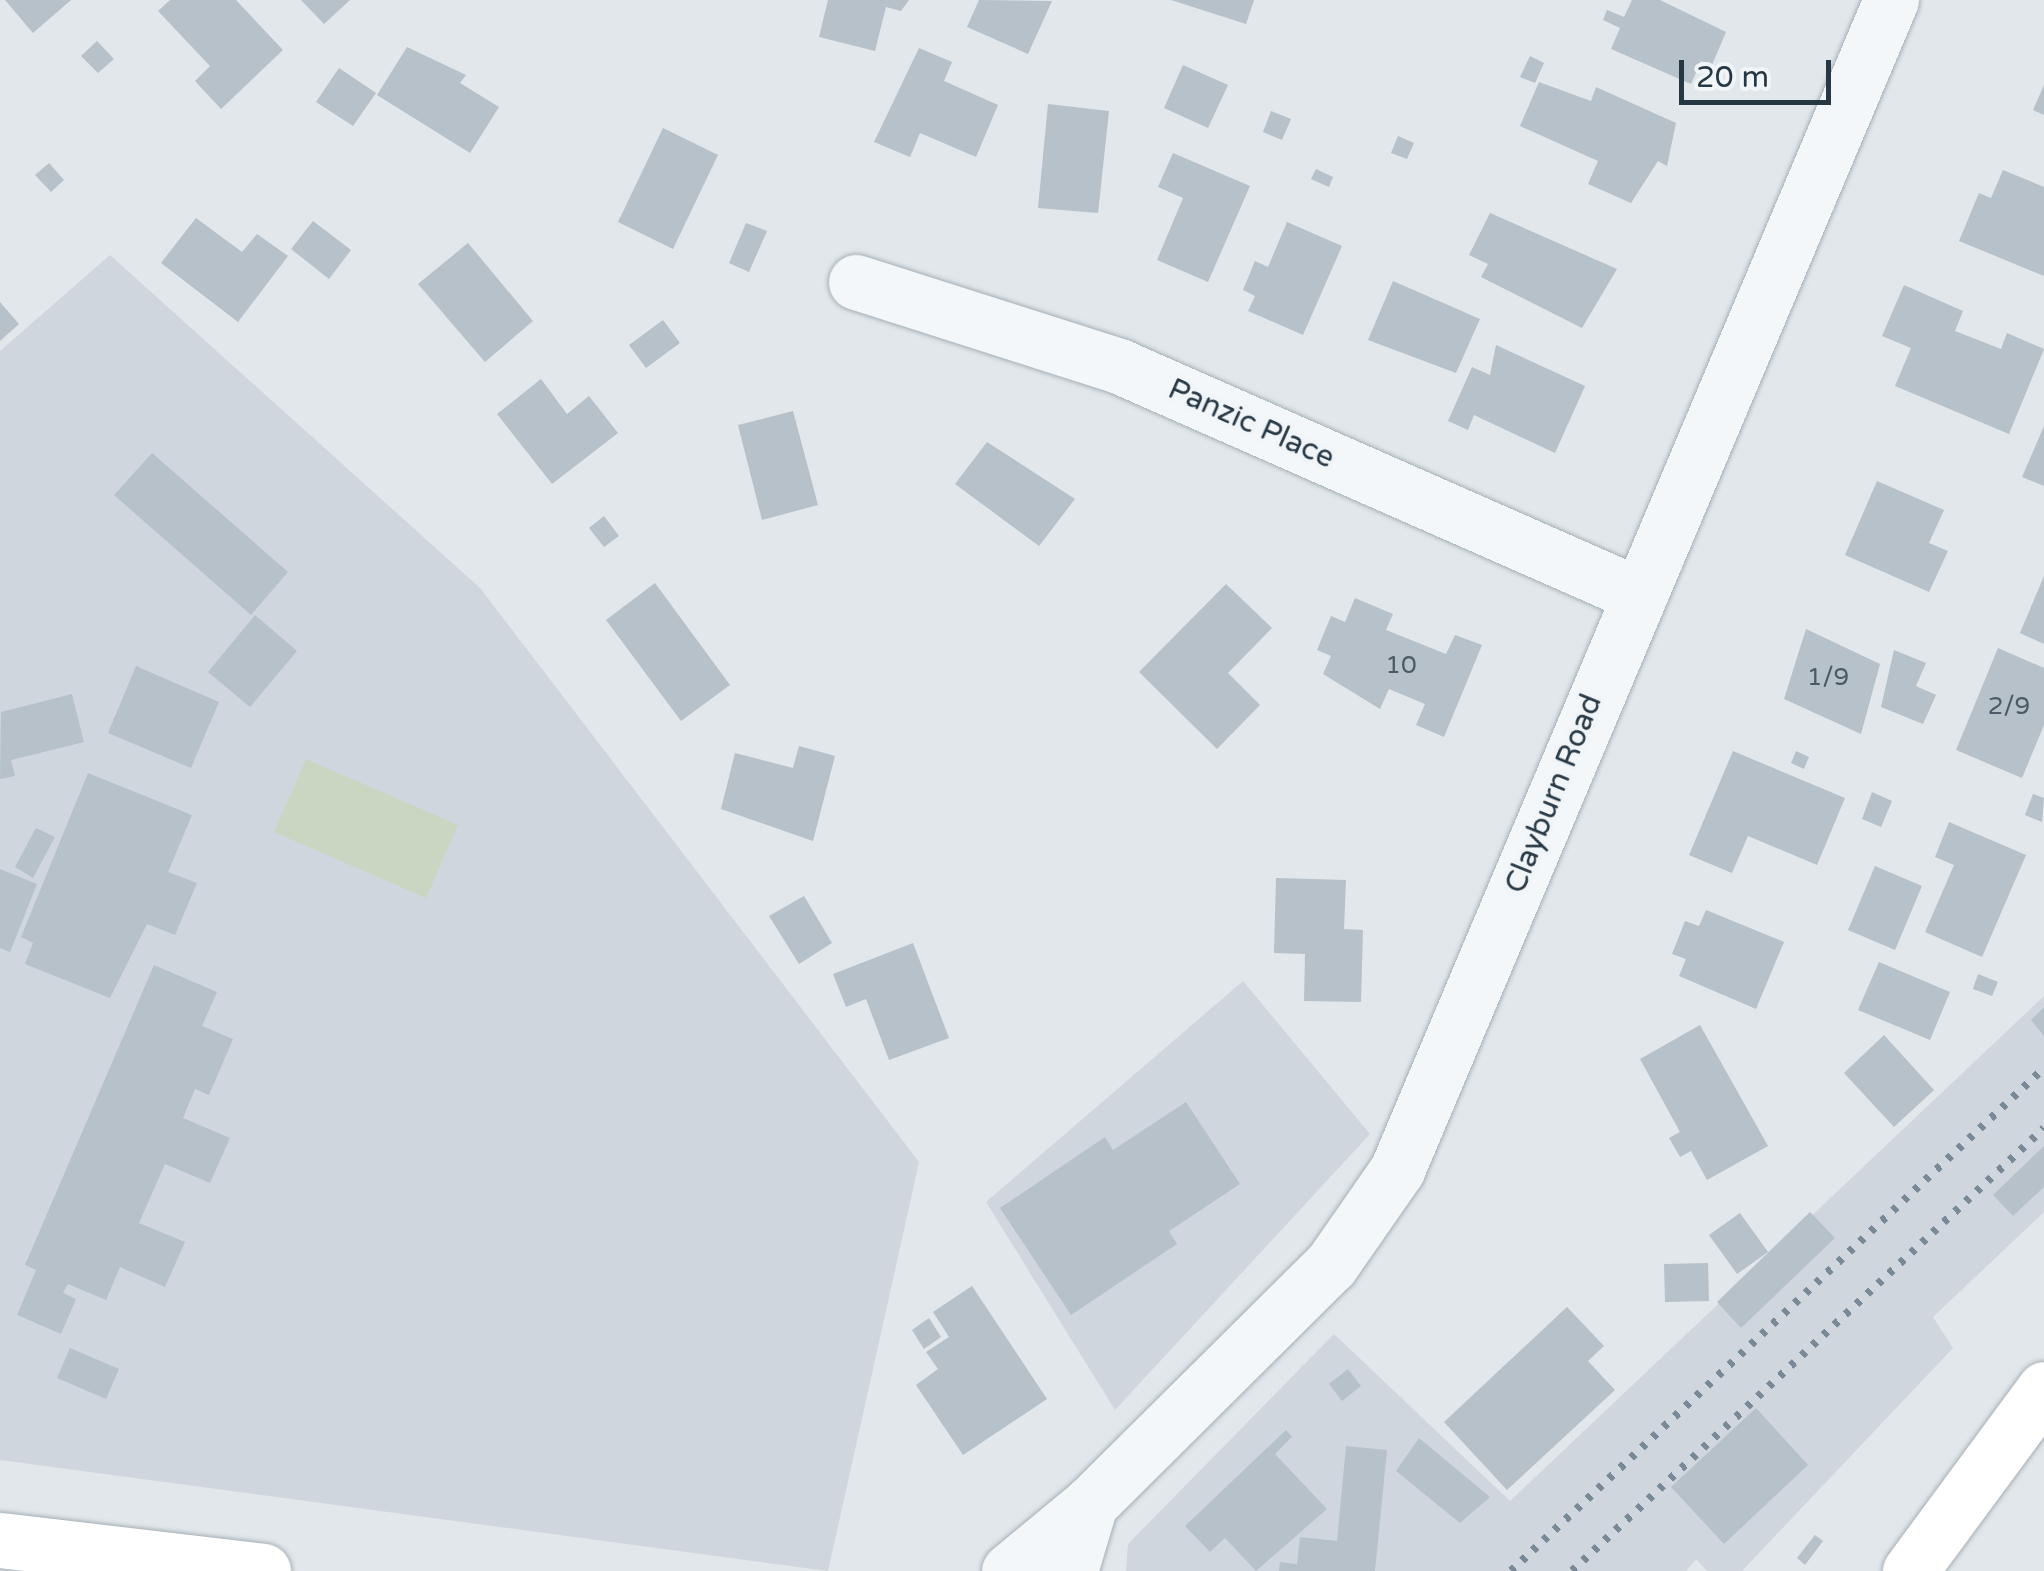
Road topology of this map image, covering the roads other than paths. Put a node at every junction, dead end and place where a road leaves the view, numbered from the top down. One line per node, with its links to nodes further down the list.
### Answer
1 (1891, 0): 3 (street, Clayburn Road)
2 (856, 282): 3 (street, Panzic Place)
3 (1637, 594): 5 (street, Clayburn Road)
4 (2044, 1389): 10 (main road)
5 (1090, 1504): 8 (street, Clayburn Road); 9 (street, Clayburn Road)
6 (0, 1540): 7 (main road)
7 (263, 1571)
8 (1009, 1571)
9 (1070, 1571)
10 (1910, 1571)

